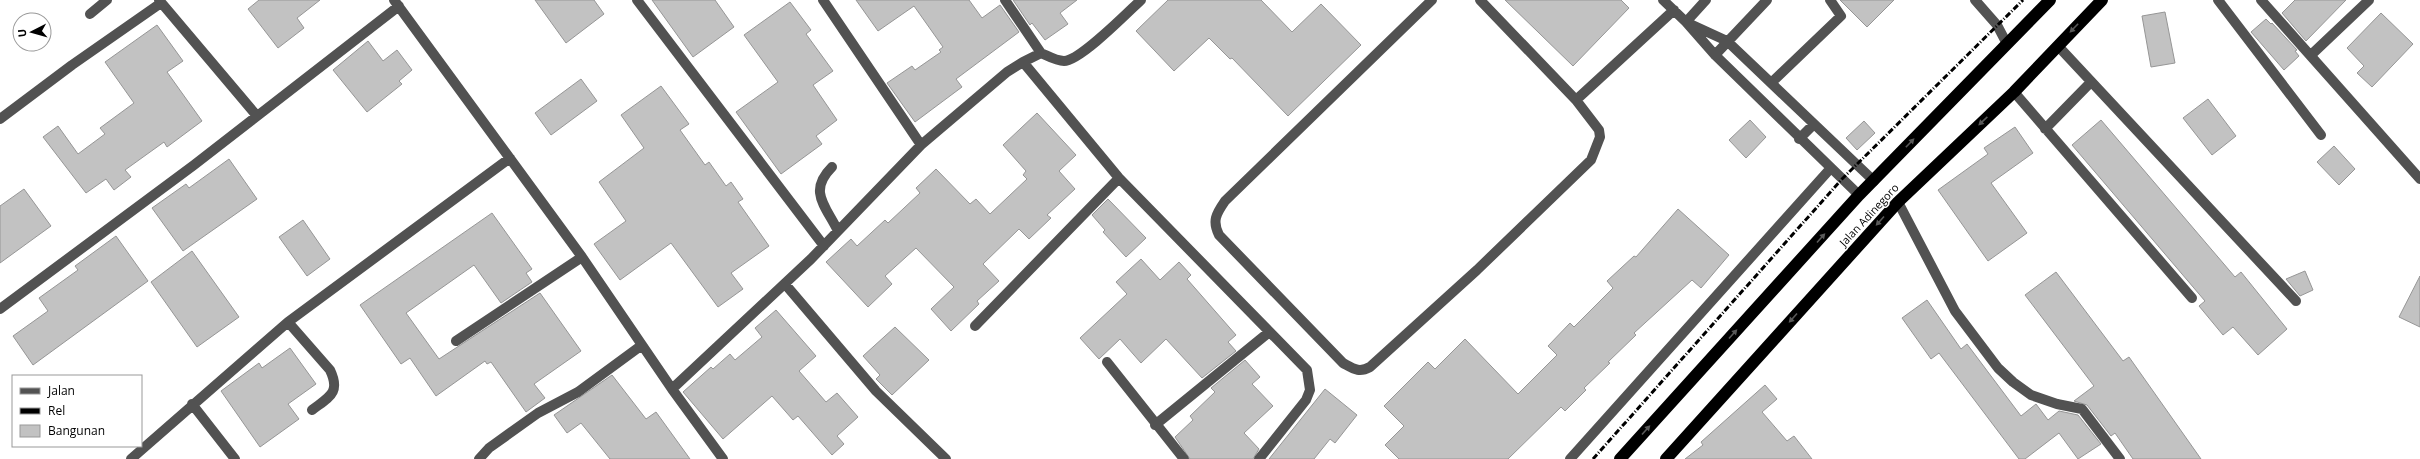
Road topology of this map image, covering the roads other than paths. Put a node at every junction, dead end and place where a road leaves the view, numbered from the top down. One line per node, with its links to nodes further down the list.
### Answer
1 (107, 0): 21 (street)
2 (638, 0): 50 (street)
3 (823, 0): 40 (street)
4 (1005, 0): 26 (street)
5 (1141, 0): 26 (street)
6 (1432, 0): 33 (street)
7 (1480, 0): 33 (street)
8 (1663, 0): 20 (street)
9 (1706, 0): 22 (street)
10 (1768, 0): 23 (street)
11 (1830, 0): 31 (street)
12 (1975, 0): 24 (street)
13 (2050, 0): 24 (highway)
14 (2102, 0): 25 (highway, Jalan Adinegoro, one-way to 25)
15 (2218, 0): 38 (street)
16 (2261, 0): 28 (street)
17 (2369, 0): 28 (street)
18 (160, 2): 34 (street); 35 (street)
19 (396, 3): 34 (street); 41 (street)
20 (1674, 10): 22 (street); 33 (street)
21 (90, 14)
22 (1686, 22): 23 (street); 27 (street)
23 (1727, 41): 27 (street); 31 (street)
24 (2007, 44): 46 (highway, one-way to 24)
25 (2058, 46): 30 (street); 32 (highway, Jalan Adinegoro)
26 (1041, 53): 29 (street)
27 (1715, 55): 39 (street)
28 (2310, 55): 45 (street)
29 (1022, 62): 40 (street); 44 (street)
30 (2091, 82): 37 (street); 54 (street)
31 (1771, 83): 36 (street)
32 (2014, 92): 37 (street); 48 (highway, Jalan Adinegoro, one-way to 48)
33 (1576, 100)
34 (257, 116): 55 (street)
35 (0, 119)
36 (1814, 124): 39 (street); 46 (street)
37 (2046, 129): 53 (street)
38 (2321, 135)
39 (1799, 139): 43 (street)
40 (921, 146): 49 (street)
41 (510, 158): 51 (street); 56 (street)
42 (832, 167): 49 (street)
43 (1830, 169): 47 (street); 73 (street)
44 (1119, 178): 57 (street); 58 (street)
45 (2420, 179)
46 (1874, 181): 47 (highway)
47 (1860, 195): 74 (highway, one-way to 47)
48 (1898, 202): 75 (highway, Jalan Adinegoro, one-way to 75); 76 (street)
49 (838, 231): 50 (street)
50 (824, 246): 52 (street)
51 (582, 257): 59 (street); 60 (street)
52 (785, 284): 62 (street); 70 (street)
53 (2192, 298)
54 (2296, 301)
55 (0, 309)
56 (288, 322): 63 (street); 64 (street)
57 (975, 326)
58 (1268, 332): 65 (street); 72 (street)
59 (456, 341)
60 (642, 345): 62 (street); 68 (street)
61 (1107, 362): 65 (street)
62 (672, 389): 69 (street)
63 (192, 404): 66 (street); 67 (street)
64 (312, 410)
65 (1155, 425): 71 (street)
66 (131, 459)
67 (235, 459)
68 (479, 459)
69 (723, 459)
70 (946, 459)
71 (1184, 459)
72 (1259, 459)
73 (1570, 459)
74 (1620, 459)
75 (1666, 459)
76 (2120, 459)

